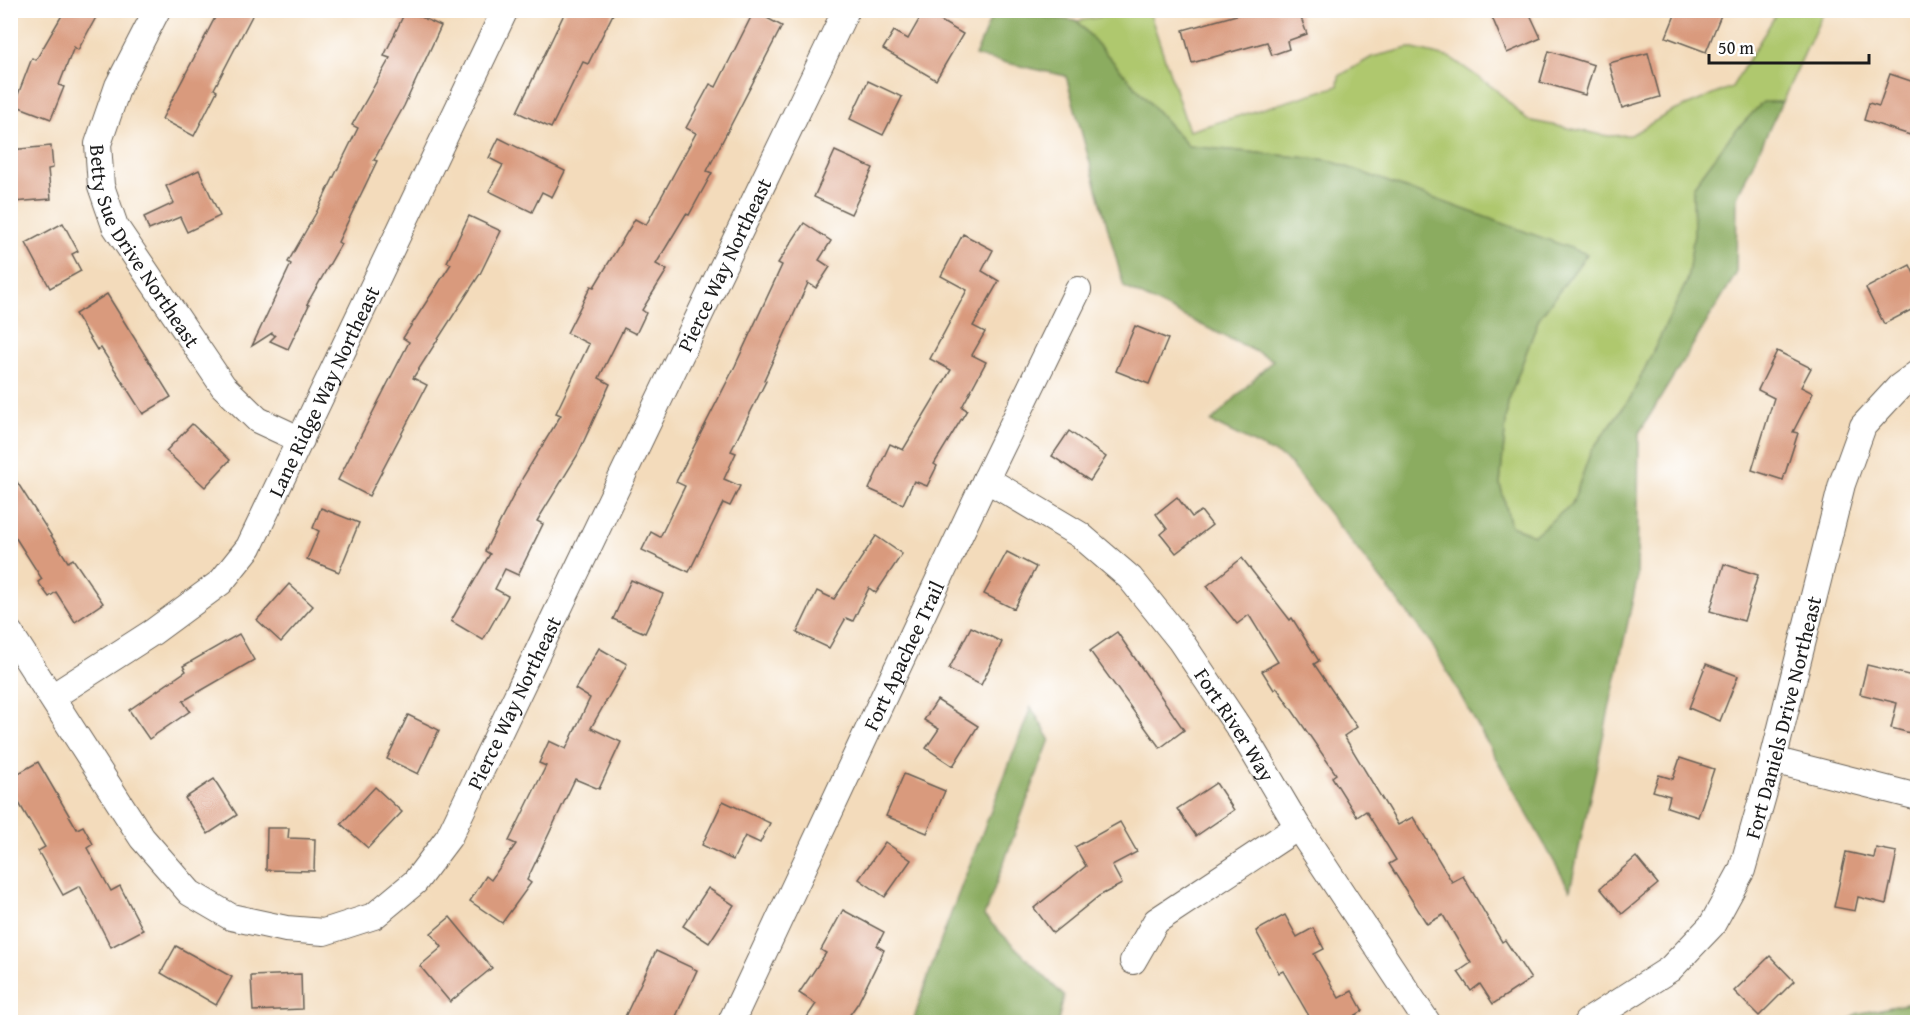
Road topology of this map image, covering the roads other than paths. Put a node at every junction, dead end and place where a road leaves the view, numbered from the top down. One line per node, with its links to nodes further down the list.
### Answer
1 (157, 10): 6 (street, Betty Sue Drive Northeast)
2 (505, 10): 6 (street, Lane Ridge Way Northeast)
3 (846, 10): 9 (street, Pierce Way Northeast)
4 (1078, 290): 7 (street, Fort Apachee Trail)
5 (1917, 373): 10 (street, Fort Daniels Drive Northeast)
6 (301, 440): 9 (street, Lane Ridge Way Northeast)
7 (986, 479): 12 (street, Fort River Way); 14 (street, Fort Apachee Trail)
8 (10, 633): 9 (street, Pierce Way Northeast)
9 (52, 697)
10 (1773, 760): 11 (street); 16 (street, Fort Daniels Drive Northeast)
11 (1917, 797)
12 (1298, 827): 13 (street); 15 (street, Fort River Way)
13 (1133, 961)
14 (730, 1023)
15 (1427, 1023)
16 (1587, 1023)

